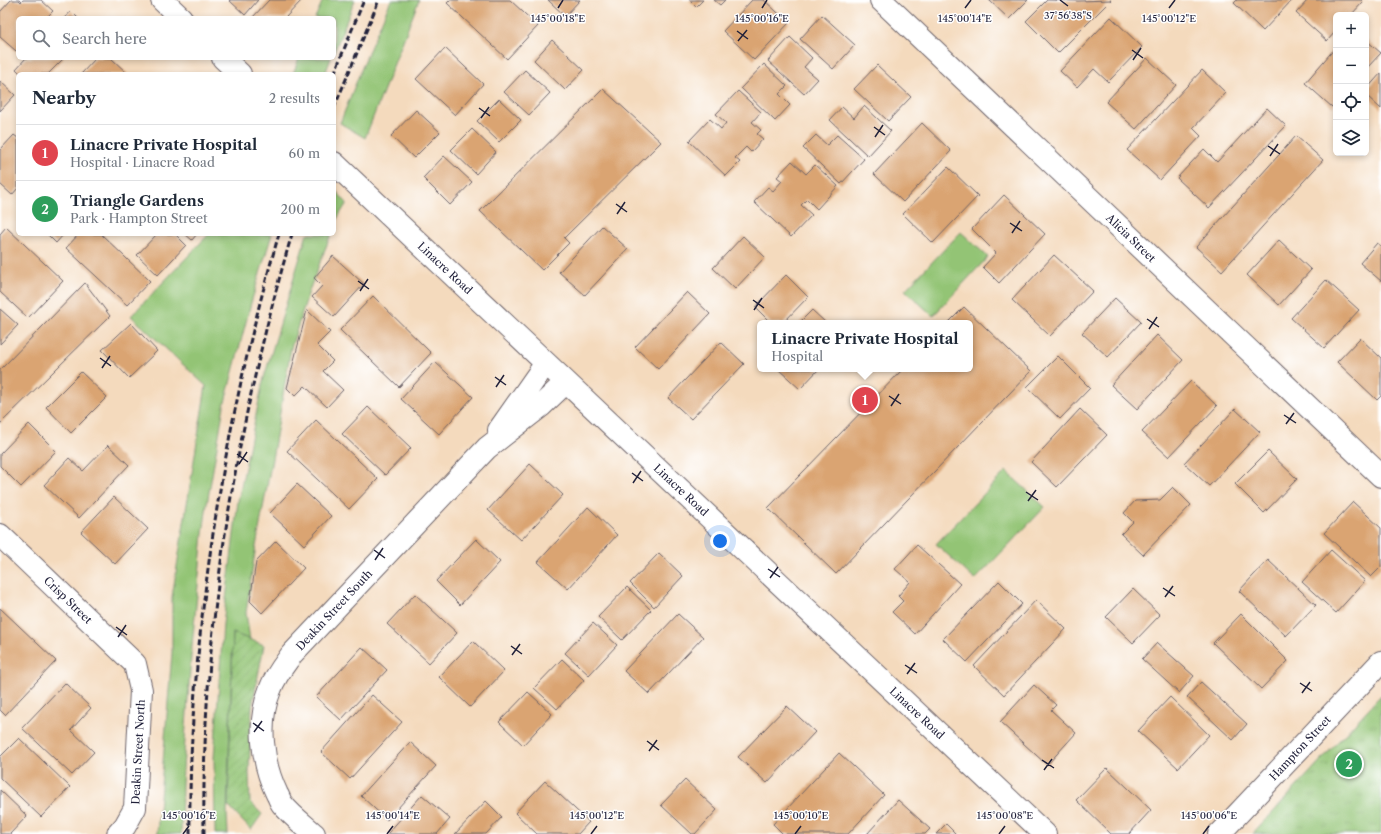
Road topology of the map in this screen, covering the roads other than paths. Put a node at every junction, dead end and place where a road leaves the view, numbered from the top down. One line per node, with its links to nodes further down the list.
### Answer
1 (162, 0): 3 (street)
2 (881, 0): 10 (street, Alicia Street)
3 (179, 16)
4 (225, 60): 5 (street)
5 (238, 72)
6 (336, 165): 7 (street, Linacre Road)
7 (546, 363): 8 (street, Linacre Road); 9 (street, Deakin Street South)
8 (566, 382): 9 (street, Deakin Street South); 16 (street, Linacre Road)
9 (487, 448): 15 (street, Deakin Street South)
10 (1381, 476)
11 (0, 535): 13 (street, Crisp Street)
12 (1381, 662): 17 (street, Hampton Street)
13 (135, 664): 14 (street, Deakin Street North)
14 (118, 834)
15 (314, 834)
16 (1045, 834)
17 (1219, 834)

